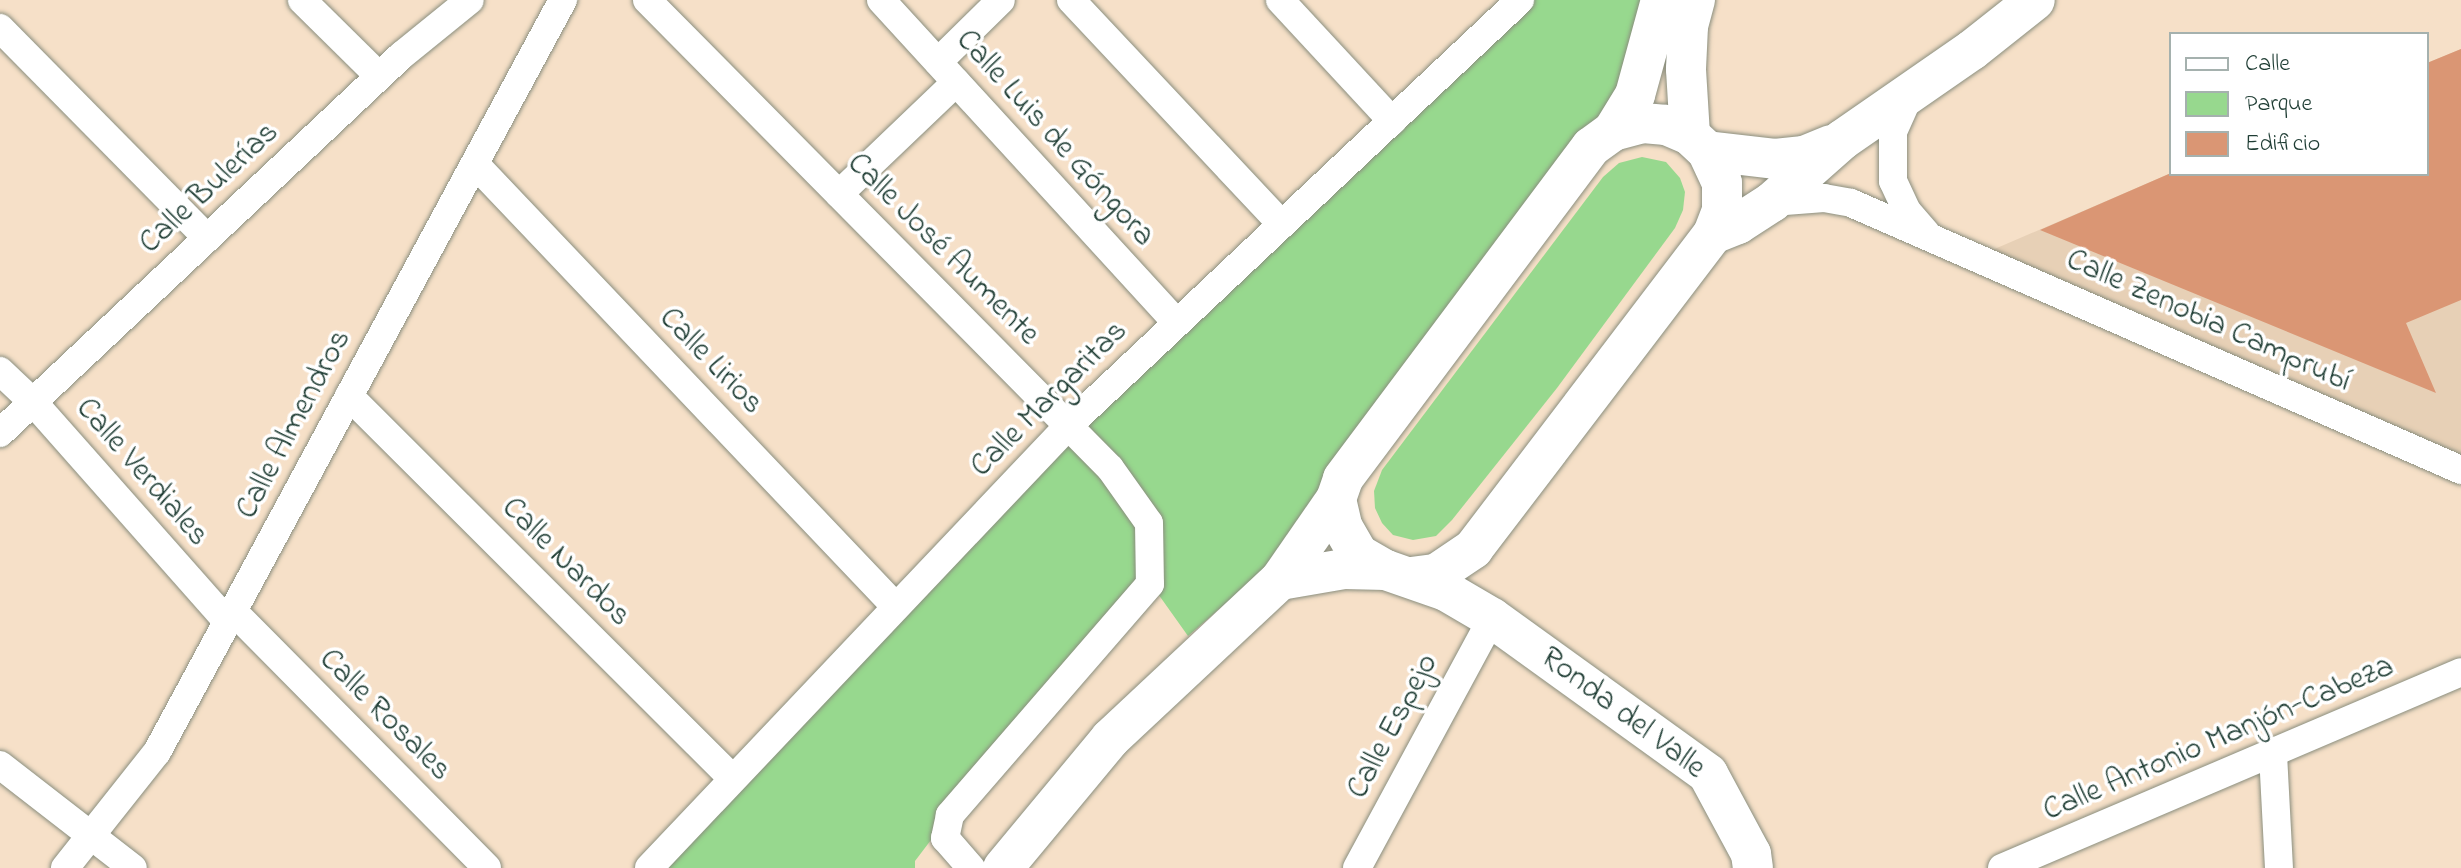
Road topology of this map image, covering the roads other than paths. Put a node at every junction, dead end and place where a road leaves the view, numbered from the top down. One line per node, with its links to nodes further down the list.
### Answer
1 (302, 0): 15 (street)
2 (470, 0): 15 (street, Calle Bulerías)
3 (563, 0): 21 (street, Calle Almendros)
4 (647, 0): 22 (street, Calle José Aumente)
5 (881, 0): 14 (street, Calle Luis de Góngora)
6 (1001, 0): 14 (street)
7 (1071, 0): 24 (street)
8 (1280, 0): 17 (street)
9 (1661, 0): 18 (street)
10 (1695, 0): 20 (street)
11 (2035, 0): 16 (street)
12 (1505, 5): 17 (street, Calle Margaritas)
13 (0, 28): 27 (street)
14 (947, 72): 22 (street); 28 (street, Calle Luis de Góngora)
15 (379, 76): 27 (street, Calle Bulerías)
16 (1913, 91): 19 (street); 26 (street, Calle Zenobia Camprubí)
17 (1392, 121): 24 (street, Calle Margaritas)
18 (1613, 131): 20 (street); 35 (street)
19 (1842, 140): 20 (street); 23 (street)
20 (1699, 143): 25 (street)
21 (475, 164): 30 (street, Calle Almendros); 39 (street, Calle Lirios)
22 (839, 194): 32 (street, Calle José Aumente)
23 (1772, 202): 25 (street); 26 (street, Calle Zenobia Camprubí)
24 (1282, 225): 28 (street, Calle Margaritas)
25 (1713, 234): 36 (street)
26 (1929, 237): 34 (street, Calle Zenobia Camprubí)
27 (207, 238): 31 (street, Calle Bulerías)
28 (1177, 323): 32 (street, Calle Margaritas)
29 (0, 371): 31 (street, Calle Verdiales)
30 (349, 396): 40 (street, Calle Almendros); 45 (street, Calle Nardos)
31 (34, 403): 33 (street, Calle Bulerías); 40 (street, Calle Verdiales)
32 (1068, 426): 39 (street, Calle Margaritas); 53 (street, Calle José Aumente)
33 (0, 433)
34 (2461, 470)
35 (1336, 499): 37 (street); 38 (street)
36 (1473, 549): 37 (street); 41 (street, Ronda del Valle)
37 (1398, 574): 38 (street); 41 (street, Ronda del Valle)
38 (1280, 580): 54 (street)
39 (896, 607): 45 (street, Calle Margaritas)
40 (230, 617): 46 (street, Calle Almendros); 51 (street, Calle Rosales)
41 (1492, 618): 48 (street, Calle Espejo); 55 (street, Ronda del Valle)
42 (2459, 680): 43 (street, Calle Antonio Manjón-Cabeza)
43 (2273, 754): 47 (street, Calle Antonio Manjón-Cabeza); 57 (street)
44 (0, 765): 46 (street)
45 (733, 779): 52 (street, Calle Margaritas)
46 (91, 836): 49 (street, Calle Almendros); 50 (street)
47 (2038, 861): 56 (street, Calle Antonio Manjón-Cabeza)
48 (1365, 867)
49 (65, 868)
50 (133, 868)
51 (487, 868)
52 (649, 868)
53 (971, 868)
54 (1003, 868)
55 (1753, 868)
56 (2002, 868)
57 (2279, 868)

